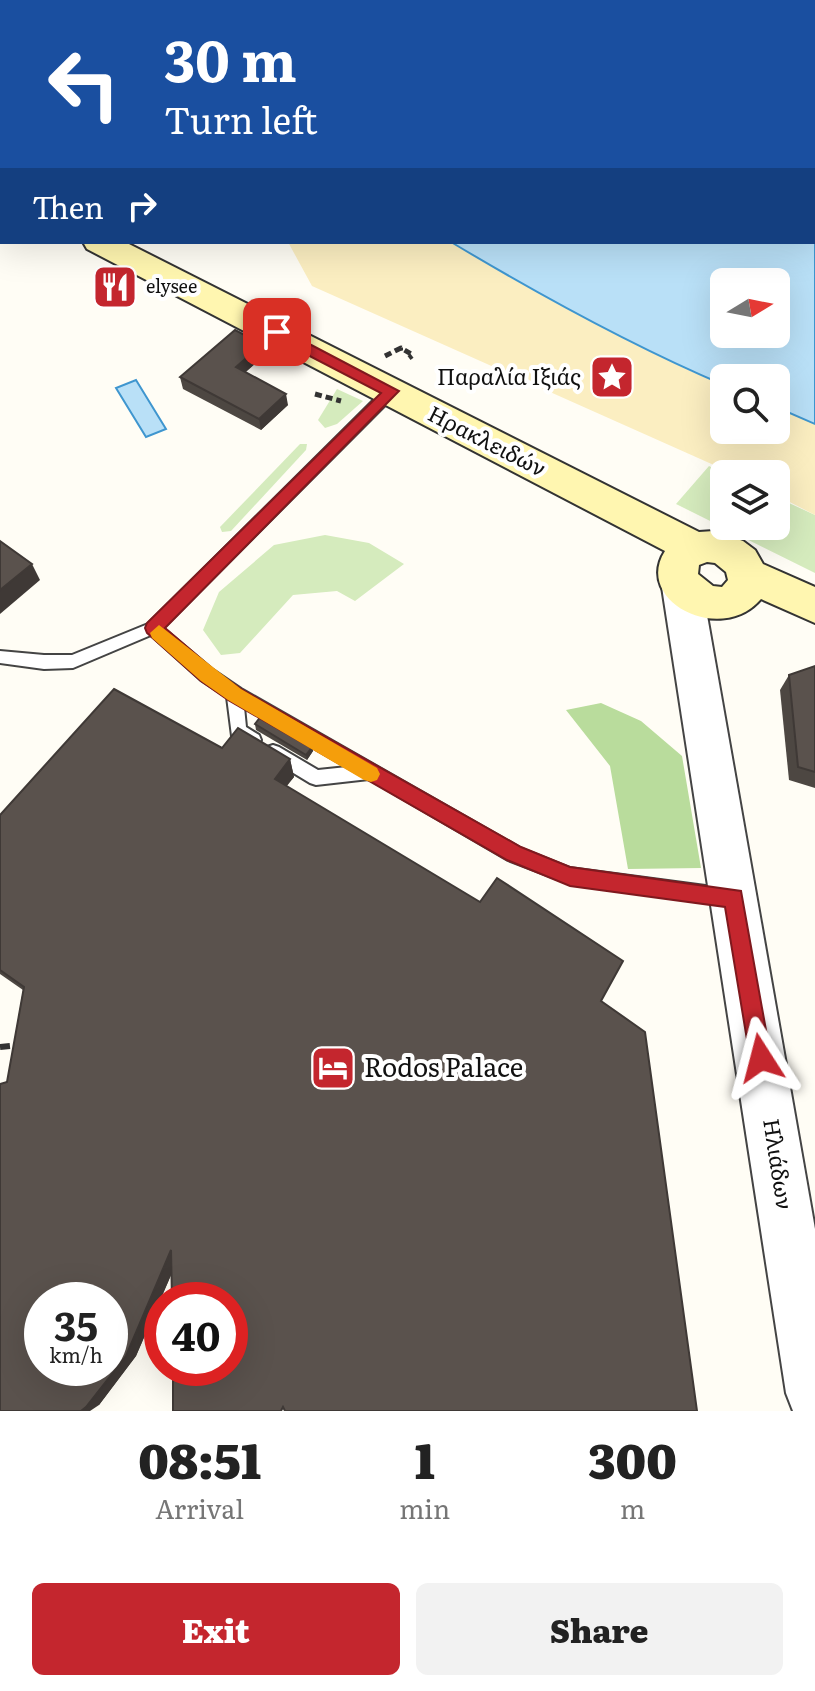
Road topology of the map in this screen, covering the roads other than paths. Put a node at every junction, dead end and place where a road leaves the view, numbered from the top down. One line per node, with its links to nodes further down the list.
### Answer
1 (103, 244): 2 (main road, Ηρακλειδών)
2 (386, 374): 3 (main road, Ηρακλειδών); 5 (lane)
3 (713, 573): 4 (main road, Ηρακλειδών); 9 (street, Ηλιάδων)
4 (815, 606)
5 (153, 628): 6 (lane); 7 (lane)
6 (0, 657)
7 (235, 694): 8 (lane); 8 (lane)
8 (368, 772): 9 (lane)
9 (734, 898): 10 (street, Ηλιάδων)
10 (815, 1393)

